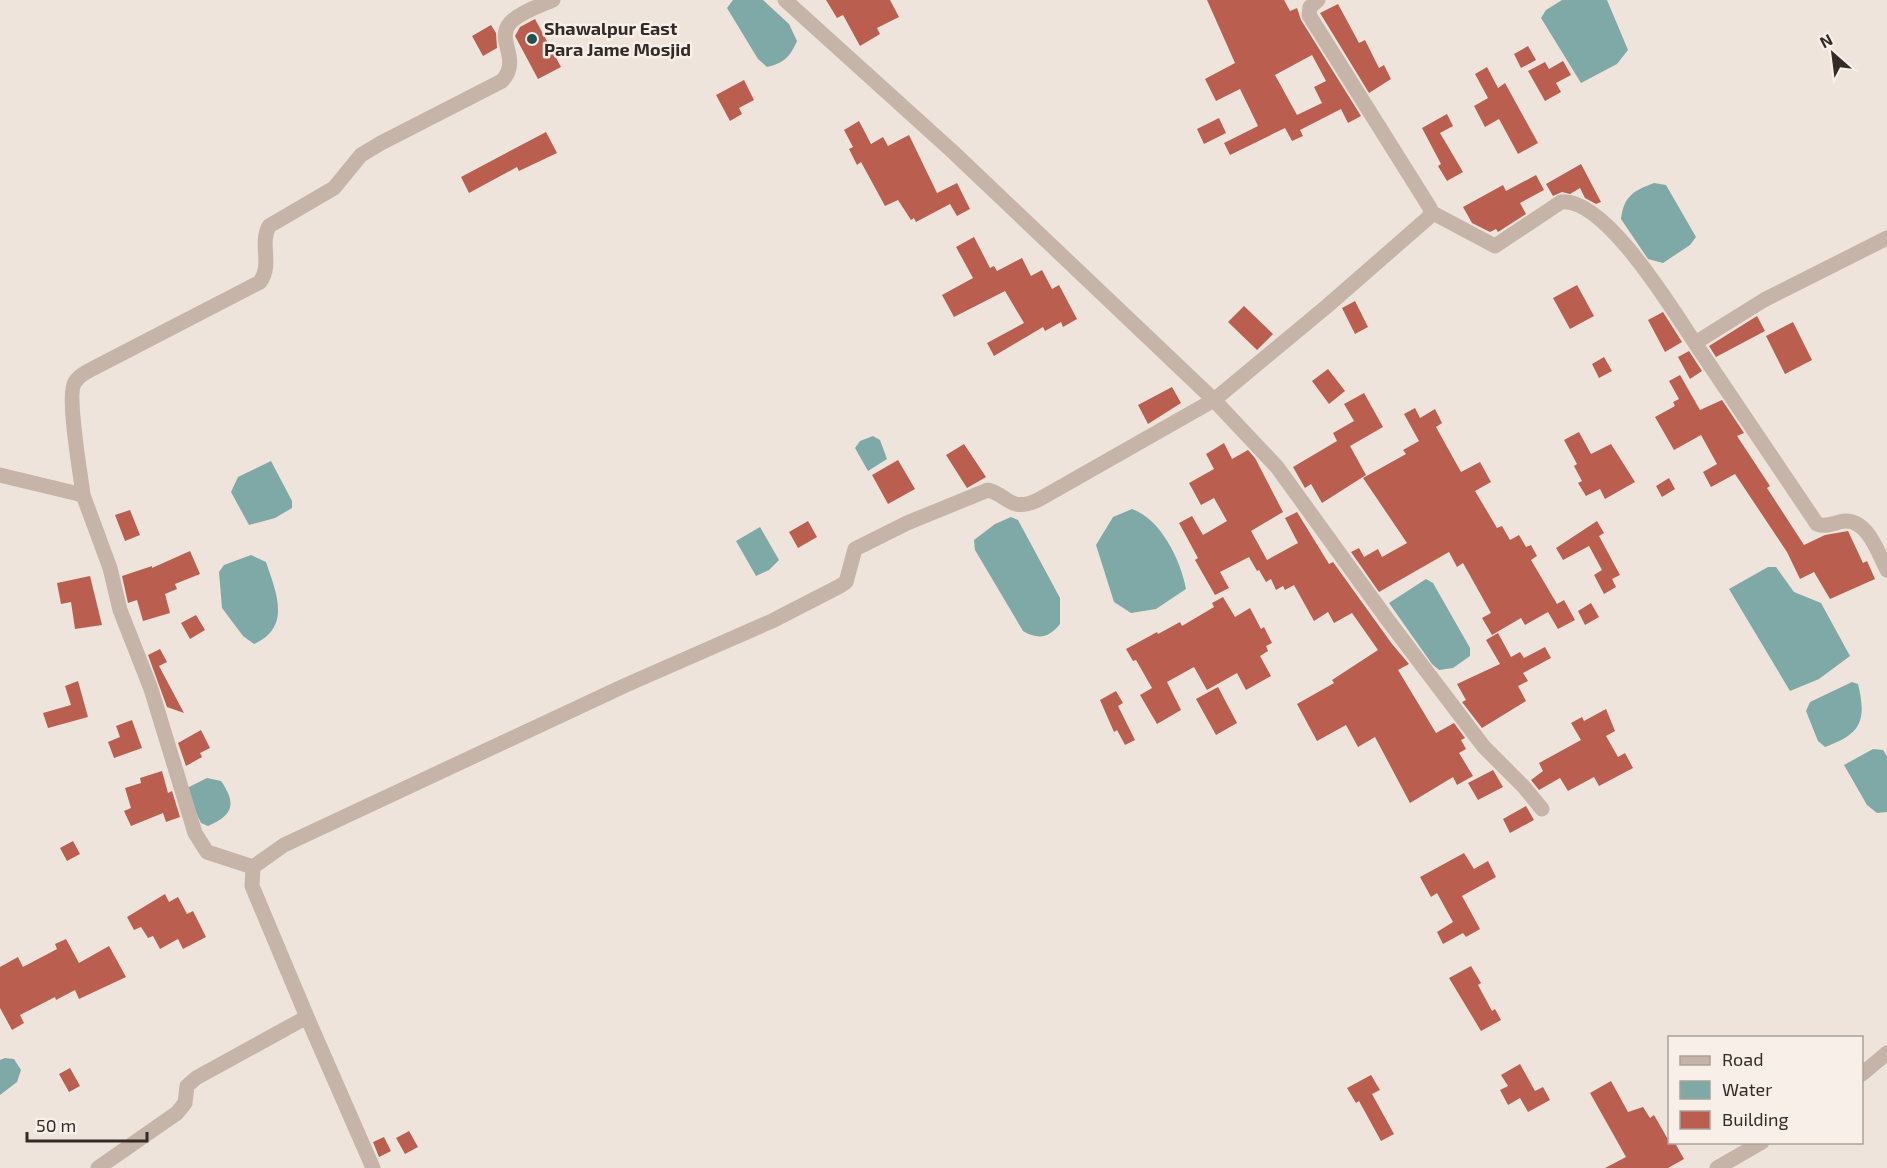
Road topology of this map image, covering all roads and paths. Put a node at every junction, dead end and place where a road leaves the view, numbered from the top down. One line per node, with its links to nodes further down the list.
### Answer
1 (553, 0): 9 (street)
2 (785, 0): 7 (street)
3 (1318, 0): 4 (street)
4 (1431, 212): 6 (street); 7 (street)
5 (1887, 238): 6 (street)
6 (1695, 343): 10 (street)
7 (1214, 400): 11 (street); 12 (street)
8 (0, 474): 9 (street)
9 (83, 495): 12 (street)
10 (1887, 570)
11 (1542, 809)
12 (253, 867): 13 (street)
13 (307, 1017): 17 (street); 18 (street)
14 (1887, 1053): 15 (street)
15 (1863, 1073)
16 (1760, 1144): 19 (street)
17 (98, 1168)
18 (373, 1168)
19 (1716, 1168)

